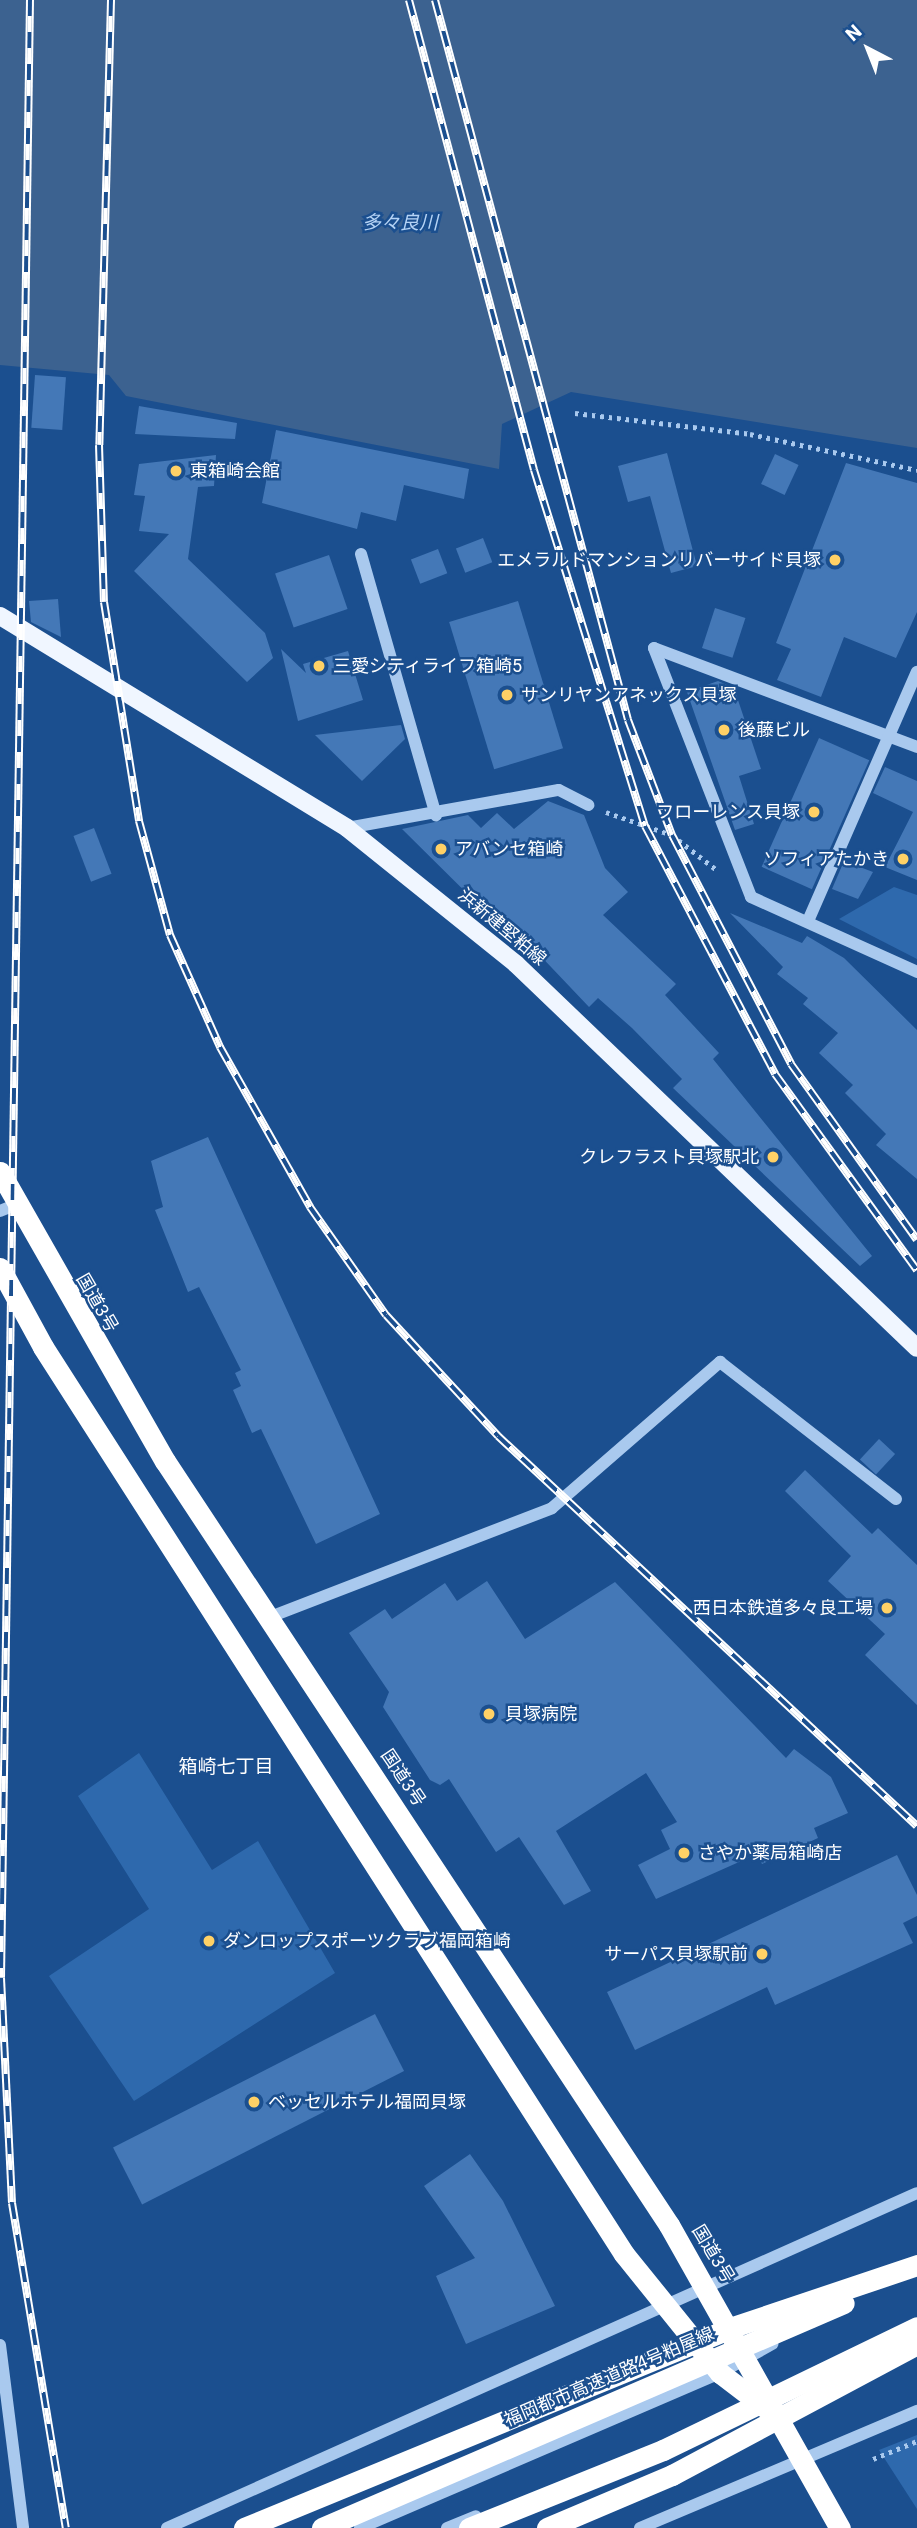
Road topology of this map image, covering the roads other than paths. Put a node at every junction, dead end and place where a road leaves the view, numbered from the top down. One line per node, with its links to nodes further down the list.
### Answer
1 (360, 554): 7 (street)
2 (0, 616): 8 (main road, 浜新建堅粕線)
3 (917, 672): 4 (street)
4 (889, 736): 5 (street); 9 (street); 9 (street)
5 (917, 747)
6 (588, 805): 7 (street)
7 (436, 815): 8 (street)
8 (347, 828): 14 (main road, 浜新建堅粕線)
9 (808, 921): 10 (street)
10 (917, 972)
11 (0, 1172): 12 (highway, 国道3号)
12 (7, 1208): 16 (highway, 国道3号)
13 (0, 1268): 26 (highway, 国道3号)
14 (917, 1348)
15 (896, 1499): 16 (street)
16 (270, 1617): 25 (highway, 国道3号)
17 (917, 2193): 30 (street)
18 (917, 2259): 25 (street)
19 (917, 2265): 31 (highway)
20 (917, 2273): 32 (highway, 福岡都市高速道路4号粕屋線)
21 (917, 2327): 35 (highway)
22 (917, 2344): 36 (highway)
23 (0, 2345): 29 (street)
24 (917, 2351): 27 (street)
25 (748, 2357): 26 (street); 27 (highway, 国道3号)
26 (720, 2373): 27 (highway, 国道3号); 33 (street)
27 (767, 2409): 34 (street); 38 (highway, 国道3号)
28 (917, 2411): 37 (street)
29 (23, 2528)
30 (167, 2528)
31 (244, 2528)
32 (321, 2528)
33 (360, 2528)
34 (447, 2528)
35 (469, 2528)
36 (547, 2528)
37 (640, 2528)
38 (839, 2528)

